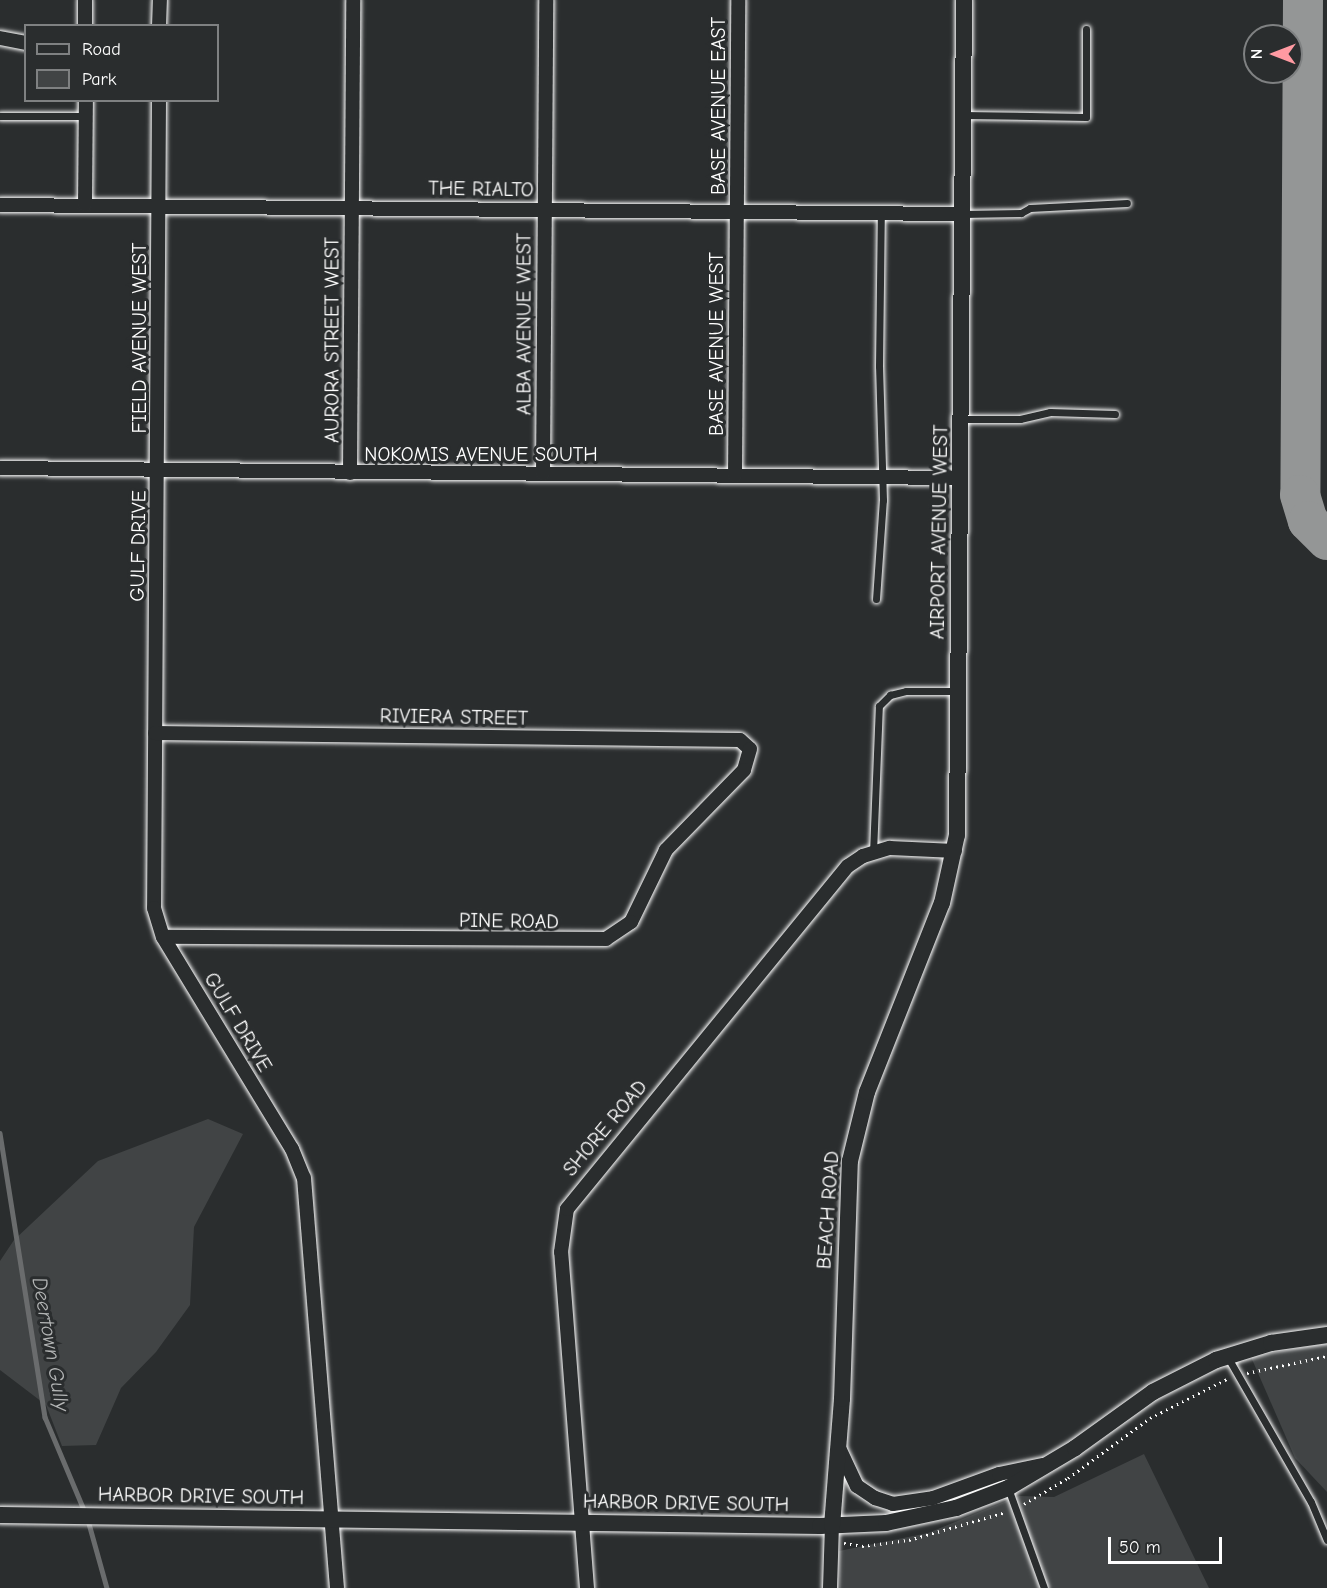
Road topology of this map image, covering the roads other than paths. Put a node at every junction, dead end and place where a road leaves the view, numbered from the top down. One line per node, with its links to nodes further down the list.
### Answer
1 (85, 0): 7 (street)
2 (160, 0): 8 (street)
3 (353, 0): 21 (street, AURORA STREET WEST)
4 (546, 0): 22 (street, ALBA AVENUE WEST)
5 (738, 0): 23 (street, BASE AVENUE EAST)
6 (964, 0): 14 (street, AIRPORT AVENUE WEST)
7 (85, 24)
8 (159, 24)
9 (1086, 29): 14 (lane)
10 (0, 38): 11 (street)
11 (24, 43)
12 (86, 102): 16 (street)
13 (159, 102): 20 (street, FIELD AVENUE WEST)
14 (963, 115): 25 (street, AIRPORT AVENUE WEST)
15 (0, 116): 16 (lane)
16 (86, 116): 19 (street)
17 (1127, 203): 25 (lane)
18 (0, 205): 19 (street, THE RIALTO)
19 (85, 205): 20 (street, THE RIALTO)
20 (159, 205): 21 (street, THE RIALTO); 29 (street, FIELD AVENUE WEST)
21 (352, 208): 22 (street, THE RIALTO); 30 (street, AURORA STREET WEST)
22 (544, 210): 23 (street, THE RIALTO); 31 (street, ALBA AVENUE WEST)
23 (737, 212): 24 (street, THE RIALTO); 32 (street, BASE AVENUE WEST)
24 (881, 213): 25 (street, THE RIALTO); 33 (lane)
25 (962, 214): 27 (street, AIRPORT AVENUE WEST)
26 (1115, 414): 27 (lane)
27 (961, 419): 34 (street, AIRPORT AVENUE WEST)
28 (0, 468): 29 (street, NOKOMIS AVENUE SOUTH)
29 (158, 471): 30 (street, NOKOMIS AVENUE SOUTH); 37 (street, GULF DRIVE)
30 (350, 473): 31 (street, NOKOMIS AVENUE SOUTH)
31 (543, 474): 32 (street, NOKOMIS AVENUE SOUTH)
32 (735, 476): 33 (street, NOKOMIS AVENUE SOUTH)
33 (883, 477): 34 (street, NOKOMIS AVENUE SOUTH); 35 (lane)
34 (961, 478): 36 (street, AIRPORT AVENUE WEST)
35 (876, 599)
36 (959, 690): 39 (street, AIRPORT AVENUE WEST); 40 (lane)
37 (155, 733): 38 (street, RIVIERA STREET); 41 (street, GULF DRIVE)
38 (749, 746): 41 (street, PINE ROAD)
39 (955, 851): 40 (street, SHORE ROAD); 44 (street, BEACH ROAD)
40 (873, 853): 49 (street, SHORE ROAD)
41 (163, 937): 48 (street, GULF DRIVE)
42 (1327, 1335): 43 (street, HARBOR DRIVE SOUTH)
43 (1227, 1356): 45 (street, HARBOR DRIVE SOUTH); 51 (lane)
44 (839, 1443): 45 (street); 50 (street, BEACH ROAD)
45 (1053, 1462): 46 (street, HARBOR DRIVE SOUTH)
46 (1008, 1488): 50 (street, HARBOR DRIVE SOUTH); 55 (lane)
47 (0, 1515): 48 (street, HARBOR DRIVE SOUTH)
48 (332, 1520): 49 (street, HARBOR DRIVE SOUTH); 52 (street, GULF DRIVE)
49 (582, 1522): 50 (street, HARBOR DRIVE SOUTH); 53 (street, SHORE ROAD)
50 (835, 1534): 54 (street, BEACH ROAD)
51 (1327, 1540)
52 (337, 1588)
53 (587, 1588)
54 (830, 1588)
55 (1044, 1588)

